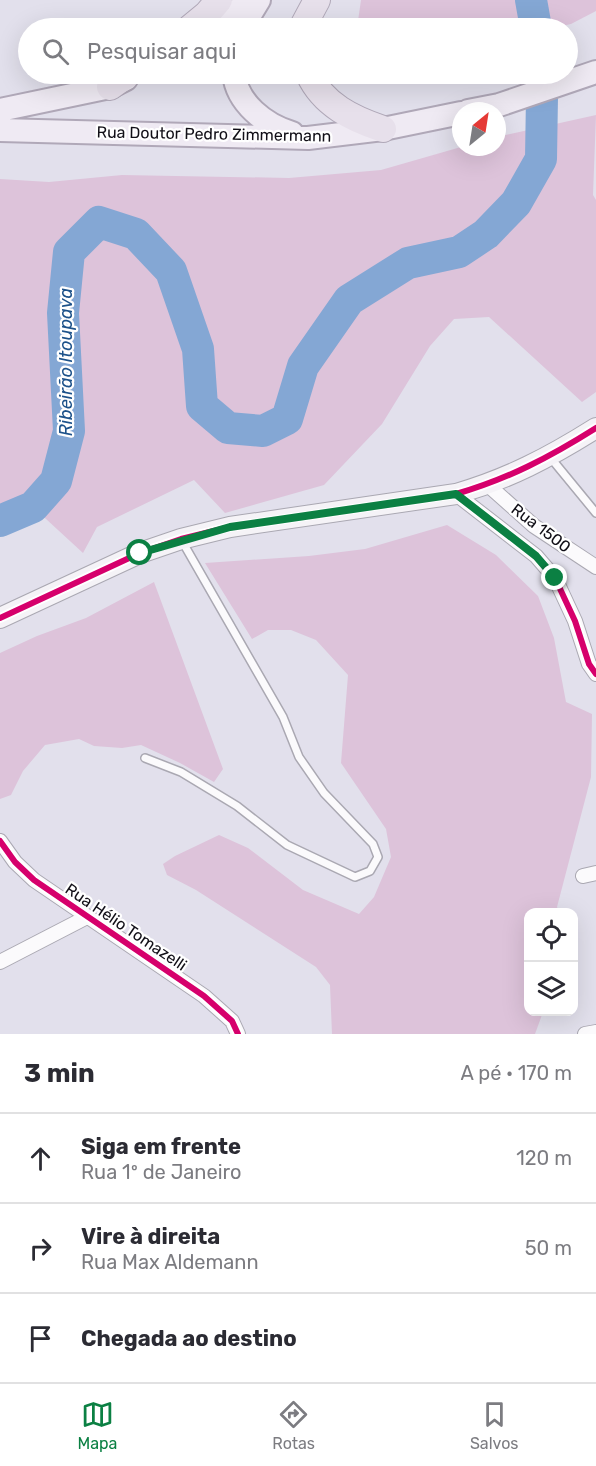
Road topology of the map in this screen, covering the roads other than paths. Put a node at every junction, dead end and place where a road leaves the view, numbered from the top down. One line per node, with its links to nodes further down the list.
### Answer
1 (219, 0): 5 (highway)
2 (251, 0): 6 (main road)
3 (259, 0): 7 (main road)
4 (317, 0): 8 (highway)
5 (202, 18)
6 (227, 18)
7 (248, 18)
8 (307, 18)
9 (596, 72): 10 (main road)
10 (578, 78)
11 (104, 84): 16 (main road)
12 (237, 84): 20 (main road)
13 (315, 84): 18 (highway)
14 (561, 84): 15 (main road)
15 (506, 103)
16 (0, 110)
17 (452, 114): 18 (main road, Rua Doutor Pedro Zimmermann)
18 (383, 129): 20 (main road, Rua Doutor Pedro Zimmermann)
19 (0, 130): 20 (main road, Rua Doutor Pedro Zimmermann)
20 (308, 138)
21 (596, 428): 22 (street)
22 (550, 457): 23 (street); 25 (lane)
23 (488, 485): 24 (street); 27 (street, Rua 1500)
24 (456, 494): 26 (street); 29 (street)
25 (596, 513)
26 (181, 540): 28 (street); 30 (lane)
27 (596, 567)
28 (0, 618)
29 (596, 674)
30 (145, 758)
31 (0, 841): 32 (street, Rua Hélio Tomazelli)
32 (87, 917): 33 (street); 35 (street, Rua Hélio Tomazelli)
33 (0, 962)
34 (596, 1032): 36 (street)
35 (238, 1034)
36 (585, 1034)

